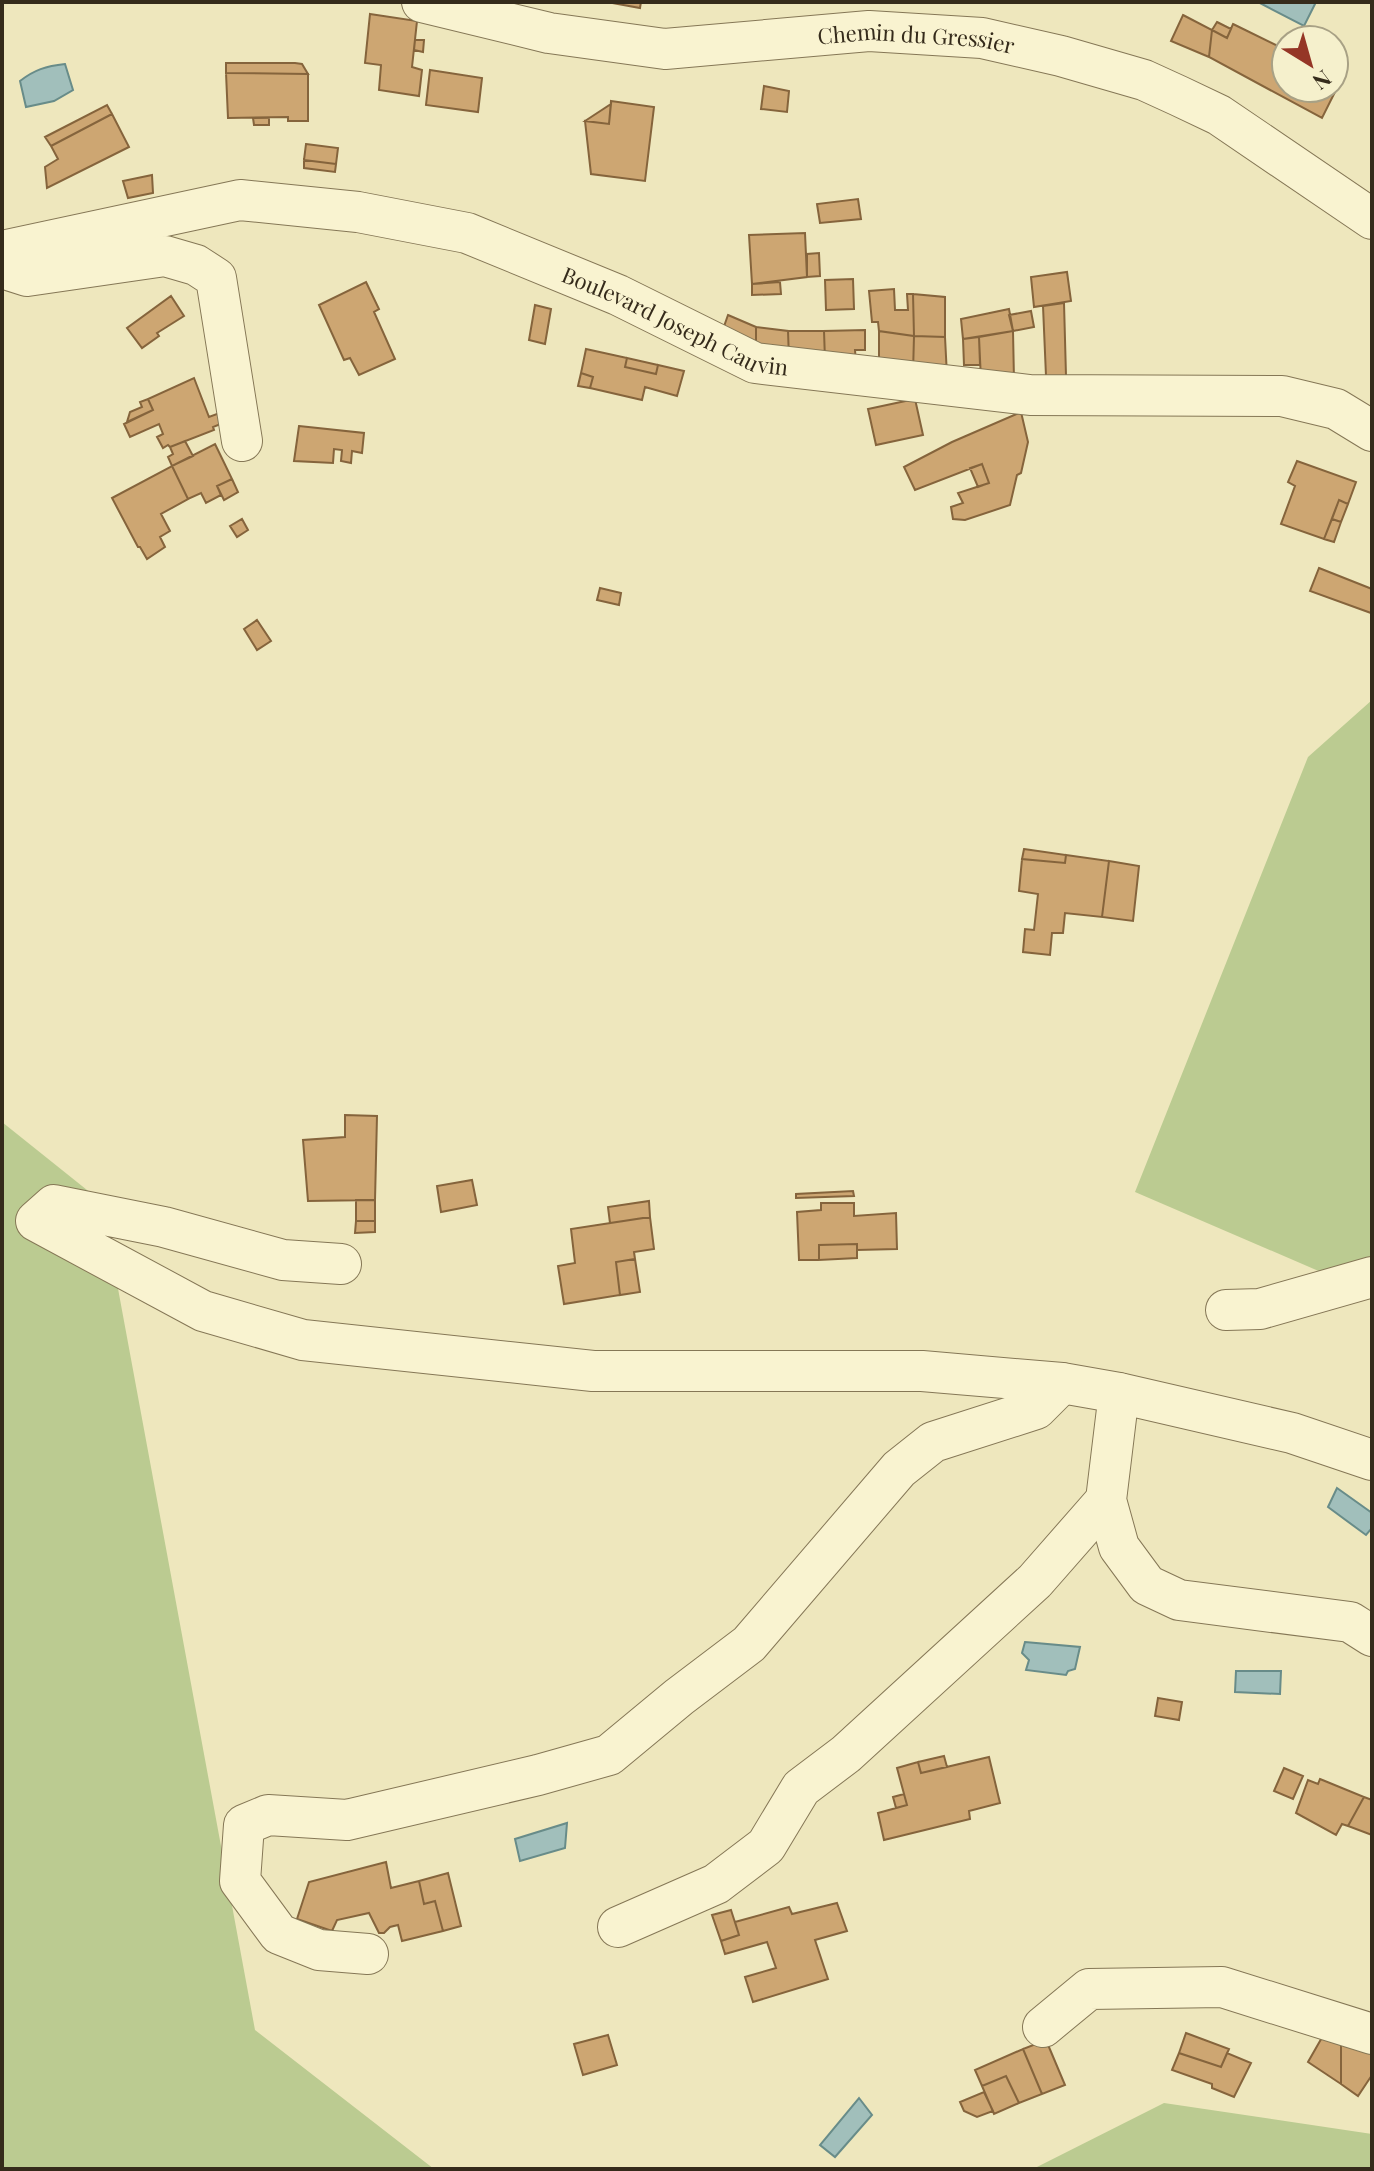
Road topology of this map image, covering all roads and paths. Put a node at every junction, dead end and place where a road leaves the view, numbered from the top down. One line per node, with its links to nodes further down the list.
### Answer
1 (422, 2): 3 (street, Chemin du Gressier)
2 (909, 2): 3 (street)
3 (962, 37): 4 (street, Chemin du Gressier)
4 (1372, 219)
5 (2, 251): 7 (street, Boulevard Joseph Cauvin)
6 (2, 268): 8 (street)
7 (1366, 427)
8 (242, 441)
9 (341, 1264): 12 (street)
10 (1372, 1277): 11 (street)
11 (1226, 1310)
12 (1062, 1383): 13 (street); 18 (street)
13 (1119, 1393): 14 (street); 15 (street)
14 (1372, 1460)
15 (1106, 1500): 16 (street); 17 (street)
16 (1372, 1636)
17 (618, 1927)
18 (368, 1954)
19 (1043, 2027): 20 (street)
20 (1372, 2034)

